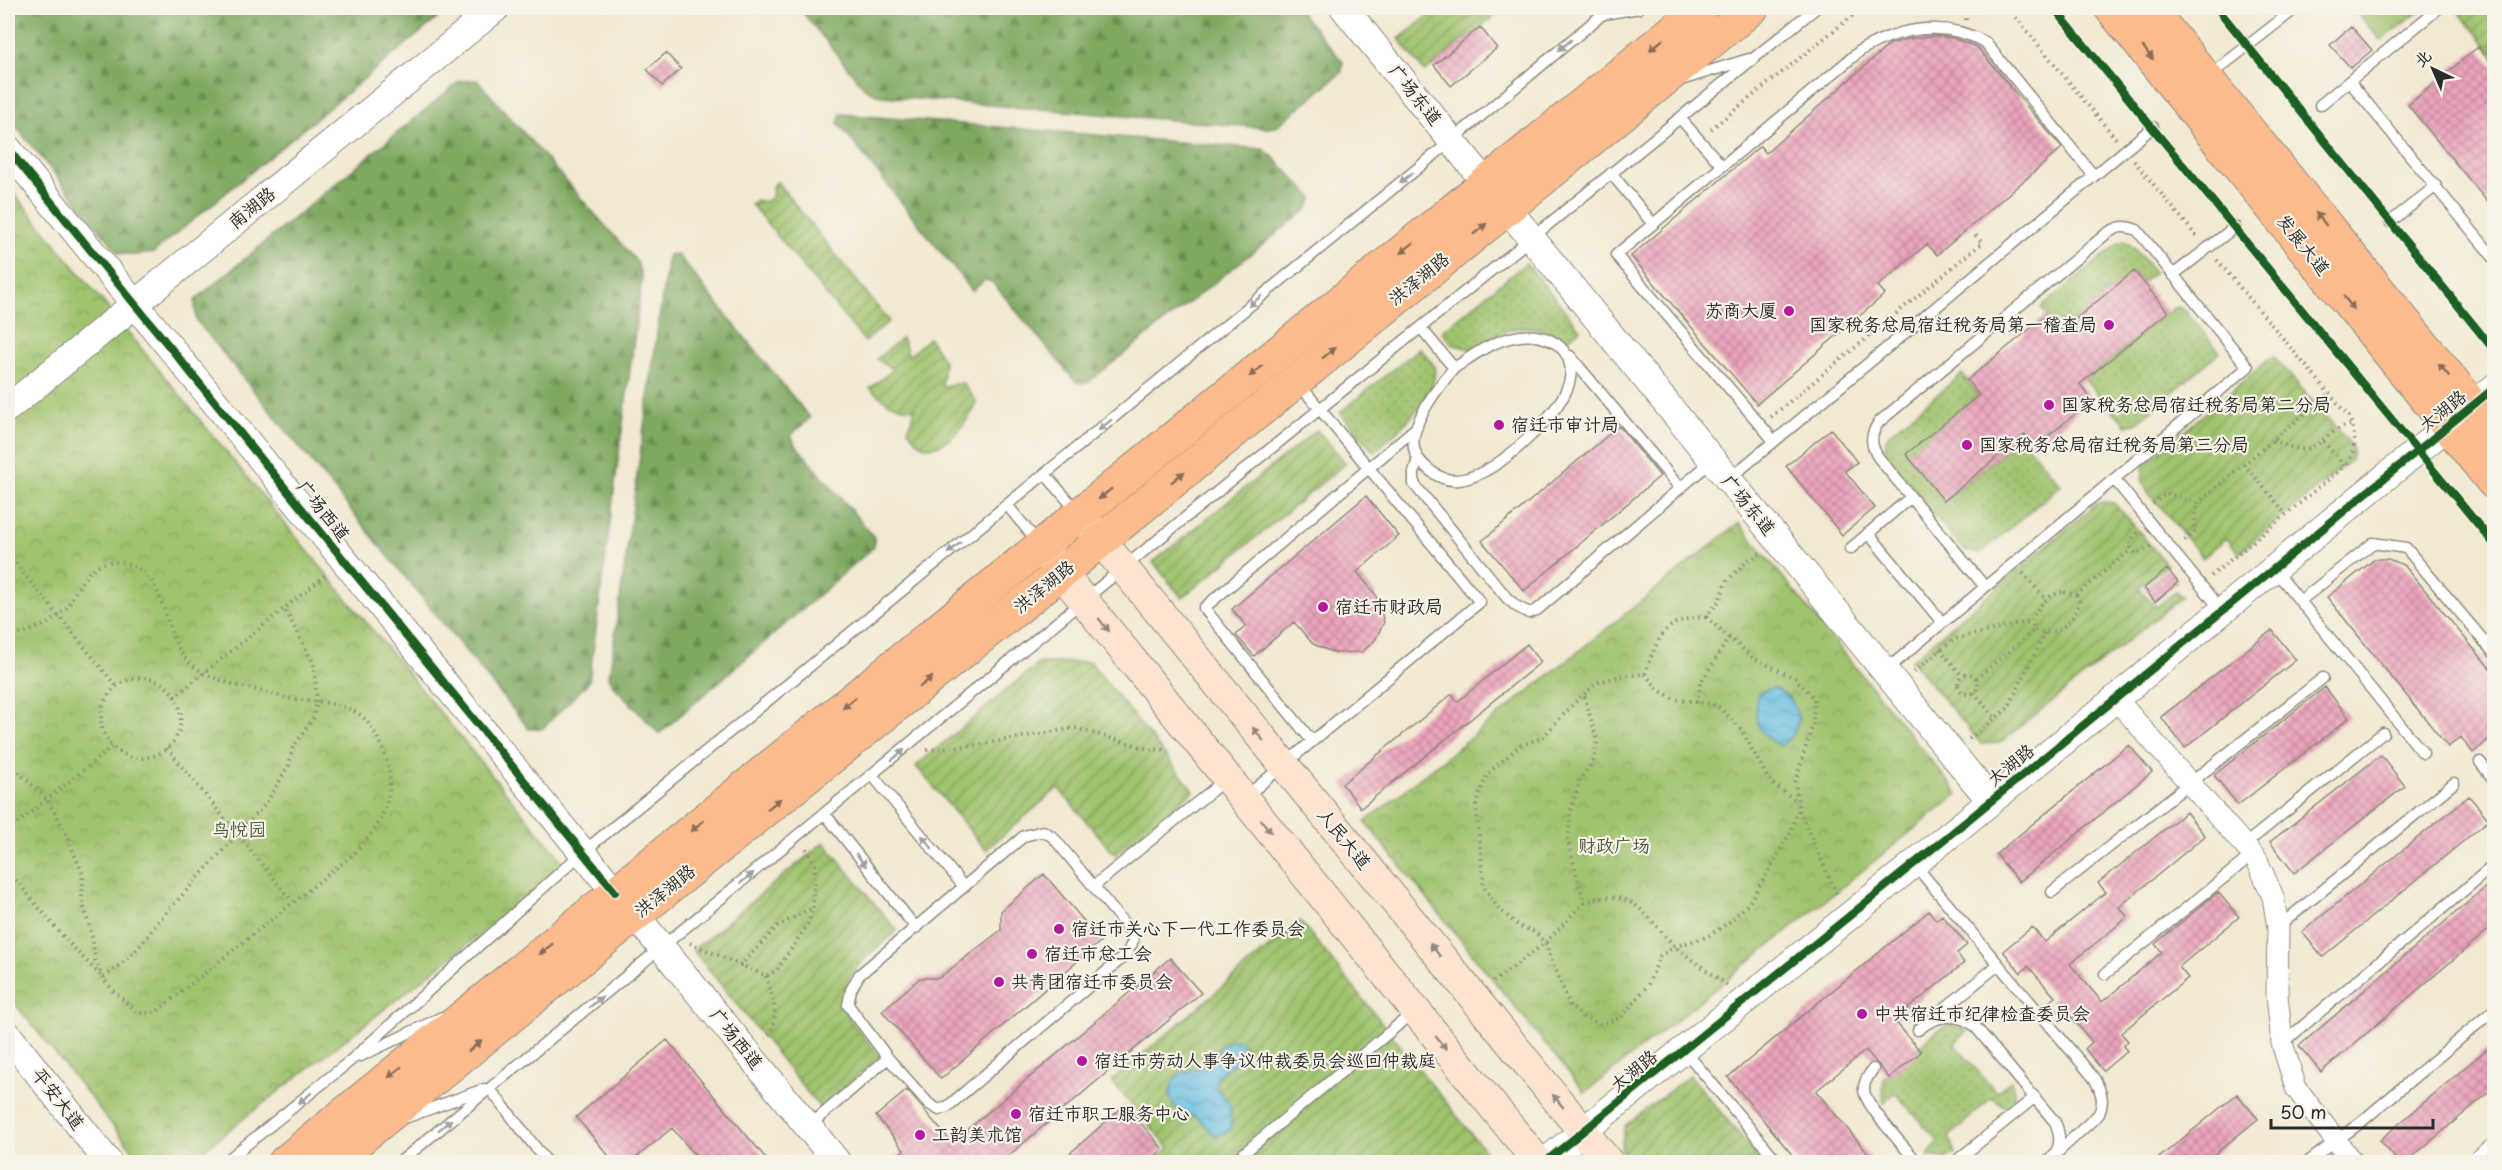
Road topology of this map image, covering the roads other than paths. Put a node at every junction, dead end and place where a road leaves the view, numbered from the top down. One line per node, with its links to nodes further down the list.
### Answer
1 (496, 8): 34 (street, 南湖路)
2 (1344, 8): 21 (street, 广场东道)
3 (1639, 8): 12 (lane)
4 (1701, 8): 27 (main road, 洪泽湖路, one-way to 27)
5 (1752, 8): 17 (main road, 洪泽湖路)
6 (1816, 8): 14 (lane)
7 (2111, 8): 42 (main road, 发展大道, one-way to 42)
8 (2149, 8): 15 (main road, 发展大道)
9 (2277, 8): 13 (lane)
10 (2296, 8): 13 (lane)
11 (2439, 8): 16 (lane)
12 (1606, 11): 21 (lane, one-way to 21)
13 (2284, 17): 15 (lane)
14 (1754, 58): 17 (lane); 19 (lane)
15 (2207, 78): 39 (main road, 发展大道, one-way to 15)
16 (2349, 81): 18 (lane); 26 (lane)
17 (1652, 89): 27 (main road, 洪泽湖路)
18 (2320, 105)
19 (1680, 118): 23 (lane); 24 (lane)
20 (2153, 127): 25 (lane)
21 (1451, 141): 27 (street, 广场东道); 49 (lane, one-way to 49)
22 (8, 149): 34 (street, 广场西道)
23 (1722, 166): 25 (lane); 29 (lane)
24 (1611, 173): 29 (lane); 31 (lane)
25 (2094, 176): 45 (lane)
26 (2436, 186): 28 (lane); 32 (lane)
27 (1496, 195): 31 (street, 广场东道); 38 (main road, 洪泽湖路, one-way to 27); 55 (main road, 洪泽湖路, one-way to 55)
28 (2390, 222)
29 (1653, 224): 45 (lane)
30 (2235, 227): 33 (lane)
31 (1531, 238): 35 (lane); 48 (street, 广场东道)
32 (2494, 258)
33 (2173, 275): 50 (lane); 53 (lane)
34 (135, 305): 40 (street, 南湖路); 85 (street, 广场西道)
35 (1421, 327): 37 (lane); 41 (lane)
36 (1568, 353): 37 (lane); 46 (lane); 52 (lane)
37 (1454, 368): 43 (lane)
38 (1296, 380): 41 (lane); 57 (main road, 洪泽湖路, one-way to 38)
39 (2484, 397): 42 (street, 太湖路); 44 (main road, 发展大道)
40 (8, 408)
41 (1321, 408): 47 (lane); 60 (lane)
42 (2448, 426): 51 (main road, 发展大道); 61 (street, 太湖路)
43 (1417, 427): 46 (lane); 47 (lane)
44 (2494, 432)
45 (1774, 441): 48 (lane)
46 (1418, 458): 52 (lane)
47 (1370, 468): 73 (lane); 73 (lane)
48 (1719, 471): 52 (lane); 69 (street, 广场东道)
49 (1045, 474): 54 (lane); 55 (lane)
50 (2114, 479): 63 (lane); 66 (lane)
51 (2494, 483)
52 (1680, 488)
53 (1911, 497): 56 (lane); 63 (lane)
54 (1007, 505): 58 (lane); 85 (lane, one-way to 85)
55 (1080, 515): 57 (main road, 人民大道); 58 (main road, 洪泽湖路)
56 (1868, 533): 59 (lane); 67 (lane)
57 (1101, 540): 60 (main road, 人民大道); 62 (main road, 洪泽湖路)
58 (1041, 547): 62 (main road); 91 (main road, 洪泽湖路, one-way to 91)
59 (1850, 549)
60 (1123, 568): 64 (lane); 76 (main road, 人民大道, one-way to 60)
61 (2274, 569): 65 (lane); 66 (street, 太湖路)
62 (1061, 573): 64 (main road); 91 (main road, 洪泽湖路, one-way to 62)
63 (1985, 587): 67 (lane)
64 (1084, 601): 77 (lane, one-way to 64); 81 (main road, one-way to 81)
65 (2300, 601): 68 (lane); 74 (lane)
66 (2223, 611): 71 (street, 太湖路)
67 (1942, 622): 69 (lane)
68 (2494, 653)
69 (1891, 678): 82 (street, 广场东道)
70 (2323, 678): 79 (lane)
71 (2116, 699): 79 (street); 82 (street, 太湖路)
72 (2384, 733): 84 (lane)
73 (1312, 741): 76 (lane)
74 (2423, 753)
75 (2480, 762): 78 (lane)
76 (1284, 765): 81 (lane); 112 (main road, 人民大道, one-way to 76)
77 (873, 776): 83 (lane); 89 (lane, one-way to 77)
78 (2494, 780)
79 (2190, 783): 84 (street); 90 (lane)
80 (2454, 783): 92 (lane)
81 (1235, 788): 88 (lane); 99 (main road, one-way to 99)
82 (1991, 801): 86 (street, 太湖路)
83 (825, 814): 93 (lane, one-way to 93); 94 (lane, one-way to 83)
84 (2248, 850): 92 (street); 96 (lane)
85 (583, 852): 91 (street, 广场西道); 106 (lane)
86 (1914, 864): 95 (lane); 104 (street, 太湖路)
87 (2494, 865): 103 (lane)
88 (1094, 886): 89 (lane); 105 (lane)
89 (964, 887): 93 (lane)
90 (2052, 892)
91 (625, 904): 94 (street, 广场西道); 97 (main road, 洪泽湖路, one-way to 97); 111 (main road, 洪泽湖路, one-way to 91)
92 (2278, 927): 103 (street)
93 (916, 928): 105 (lane)
94 (669, 942): 108 (lane, one-way to 94); 110 (street, 广场西道)
95 (1998, 965): 100 (lane); 115 (lane)
96 (2105, 974)
97 (493, 992): 106 (lane); 118 (main road, 洪泽湖路, one-way to 118)
98 (2494, 1010): 113 (lane)
99 (1416, 1011): 123 (lane); 124 (main road, one-way to 124)
100 (1929, 1021): 101 (lane); 109 (lane)
101 (1918, 1030)
102 (8, 1035): 116 (street, 平安大道)
103 (2282, 1043): 113 (street)
104 (1684, 1050): 112 (street, 太湖路); 127 (lane)
105 (888, 1058): 110 (lane)
106 (350, 1061): 117 (lane, one-way to 117)
107 (1873, 1069): 128 (lane)
108 (492, 1087): 111 (lane); 120 (lane, one-way to 108); 121 (lane)
109 (2035, 1097): 115 (lane); 129 (lane)
110 (808, 1127): 122 (street, 广场西道)
111 (371, 1131): 119 (main road, 洪泽湖路)
112 (1583, 1131): 125 (street, 太湖路); 126 (main road, 人民大道)
113 (2336, 1140): 131 (lane); 132 (street)
114 (2494, 1149): 133 (street)
115 (2058, 1152): 130 (lane)
116 (108, 1162)
117 (225, 1162)
118 (285, 1162)
119 (333, 1162)
120 (400, 1162)
121 (547, 1162)
122 (837, 1162)
123 (1233, 1162)
124 (1538, 1162)
125 (1545, 1162)
126 (1608, 1162)
127 (1778, 1162)
128 (1917, 1162)
129 (1955, 1162)
130 (2047, 1162)
131 (2308, 1162)
132 (2352, 1162)
133 (2478, 1162)

